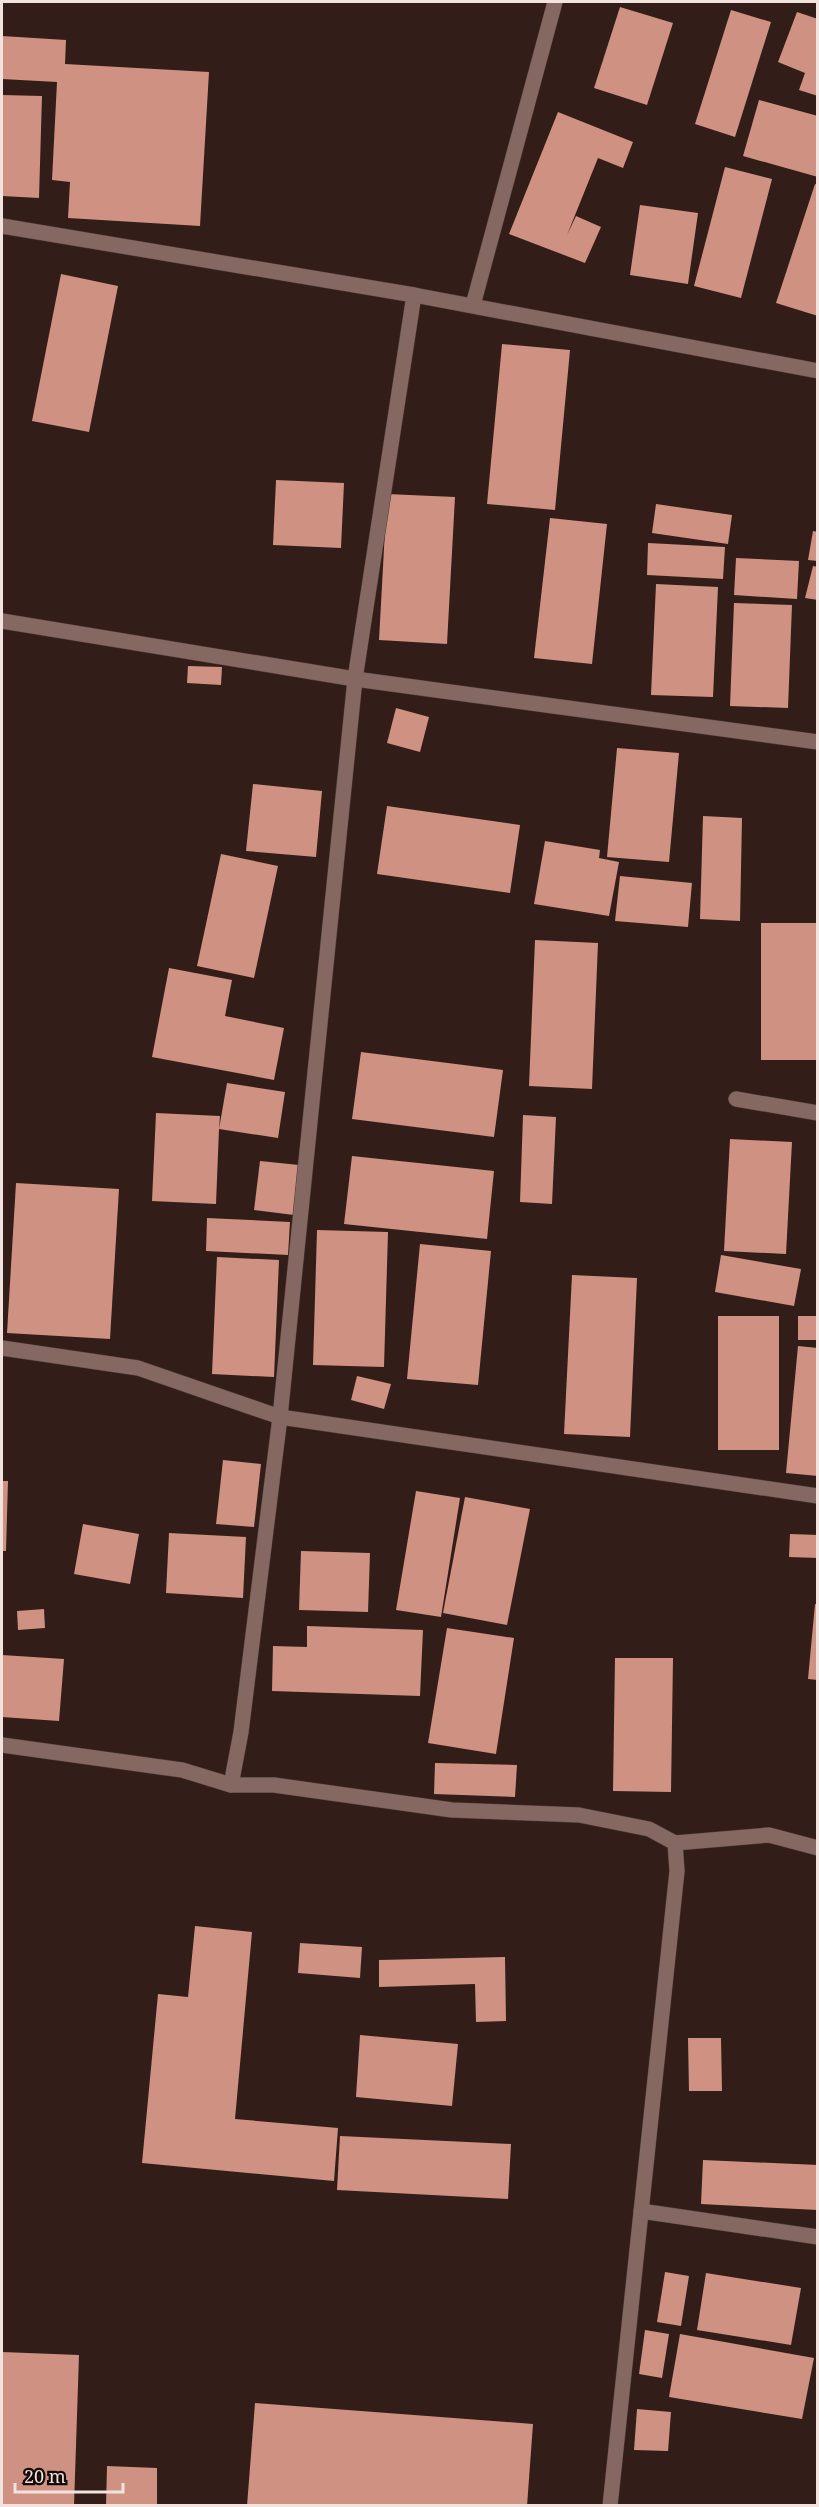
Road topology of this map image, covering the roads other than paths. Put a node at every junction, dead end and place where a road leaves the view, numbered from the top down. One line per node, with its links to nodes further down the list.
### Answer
1 (555, 2): 4 (street)
2 (2, 226): 3 (street)
3 (414, 295): 4 (street); 7 (street)
4 (473, 305): 5 (street)
5 (818, 372)
6 (2, 621): 7 (street)
7 (355, 679): 8 (street); 12 (street)
8 (818, 742)
9 (736, 1099): 10 (street)
10 (818, 1113)
11 (2, 1348): 12 (street)
12 (279, 1417): 13 (street); 15 (street)
13 (818, 1496)
14 (2, 1745): 15 (street)
15 (231, 1785): 16 (street)
16 (675, 1843): 17 (street); 18 (street)
17 (818, 1848)
18 (641, 2211): 19 (street); 20 (street)
19 (818, 2237)
20 (610, 2505)

